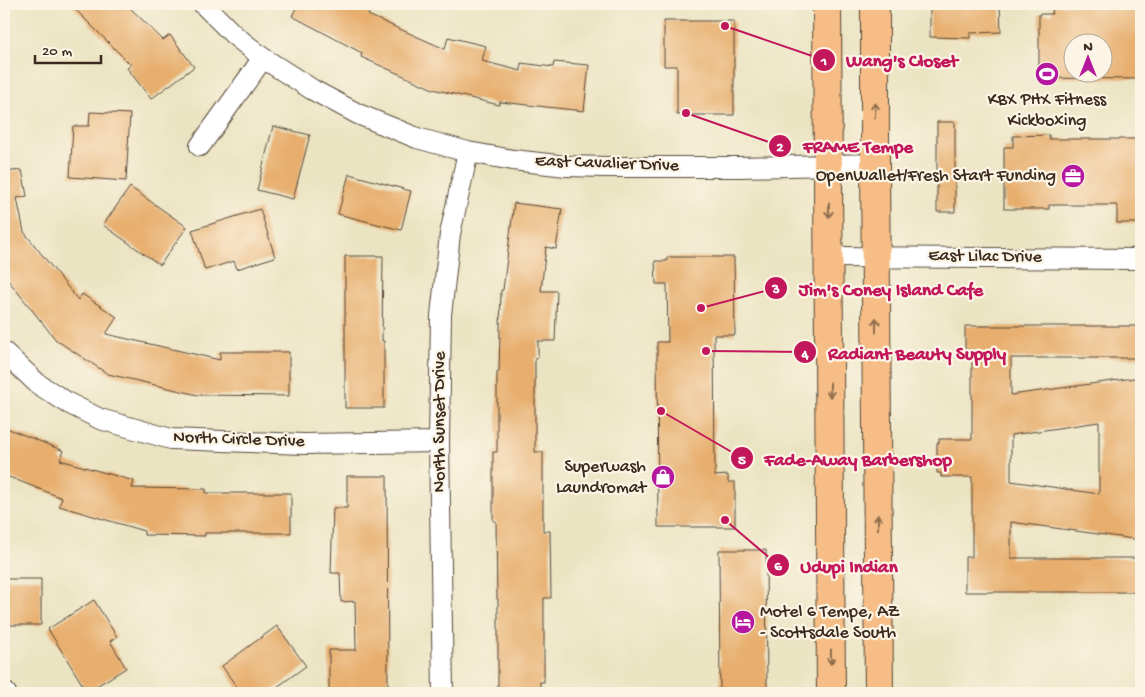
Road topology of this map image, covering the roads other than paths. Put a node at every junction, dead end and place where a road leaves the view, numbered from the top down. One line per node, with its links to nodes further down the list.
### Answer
1 (203, 4): 4 (street, East Cavalier Drive)
2 (827, 4): 8 (main road)
3 (875, 4): 7 (main road, one-way to 3)
4 (263, 58): 5 (street); 6 (street, East Cavalier Drive)
5 (200, 146)
6 (468, 152): 8 (street, East Cavalier Drive); 13 (street, North Sunset Drive)
7 (875, 164): 8 (street, East Cavalier Drive); 9 (main road)
8 (829, 165): 10 (main road, one-way to 10)
9 (876, 256): 10 (street, East Lilac Drive); 11 (street, East Lilac Drive); 16 (main road, one-way to 9)
10 (829, 257): 15 (main road, one-way to 15)
11 (1141, 259)
12 (4, 352): 13 (street, North Circle Drive)
13 (439, 442): 14 (street, North Sunset Drive)
14 (443, 693)
15 (831, 693)
16 (879, 693)

